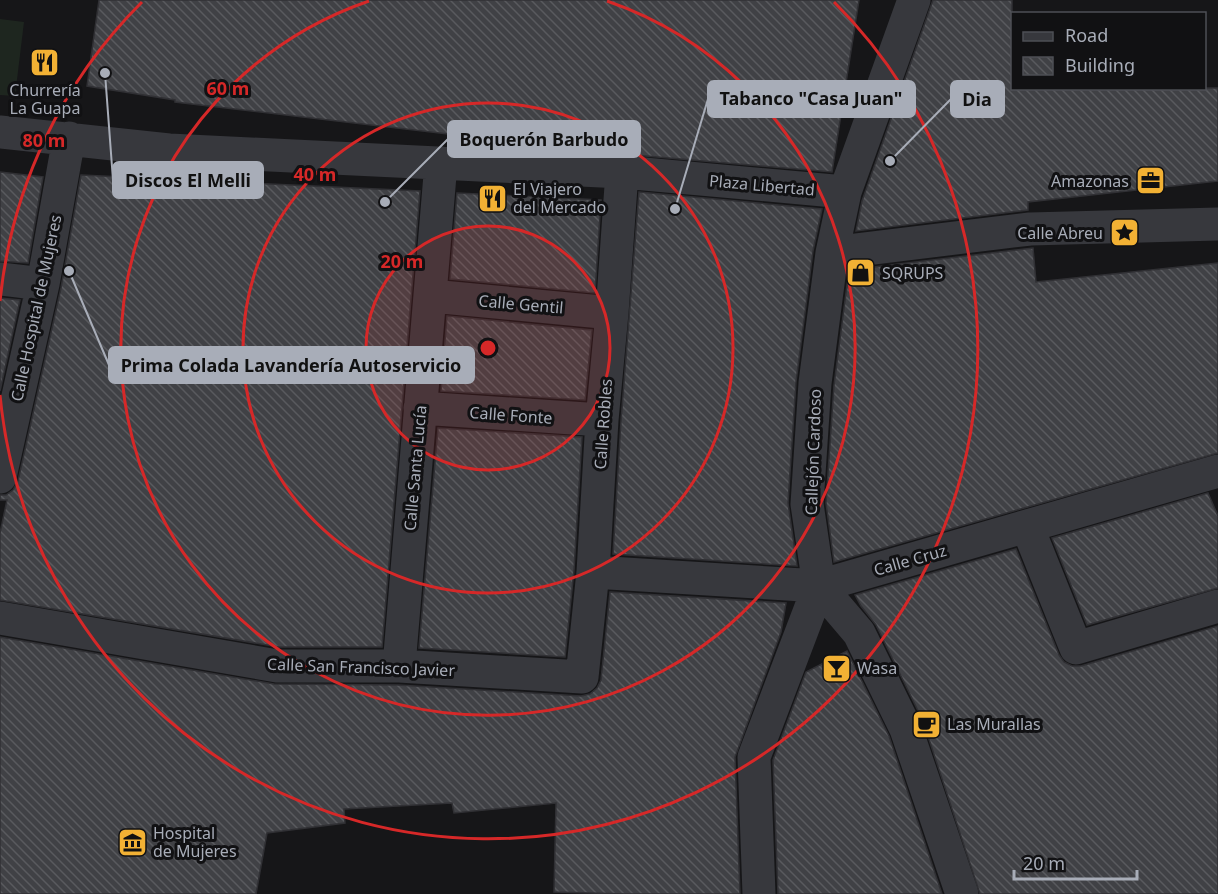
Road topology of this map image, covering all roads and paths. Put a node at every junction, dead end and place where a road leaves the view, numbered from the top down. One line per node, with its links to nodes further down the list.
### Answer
1 (914, 0): 6 (street, Callejón Cardoso)
2 (0, 132): 3 (street, Plaza Libertad)
3 (69, 138): 4 (street, Plaza Libertad); 10 (street, Calle Hospital de Mujeres)
4 (441, 163): 5 (street, Plaza Libertad); 11 (street, Calle Santa Lucía)
5 (622, 172): 6 (street, Plaza Libertad); 12 (street, Calle Robles)
6 (845, 192): 8 (street, Callejón Cardoso)
7 (1218, 224): 8 (street)
8 (832, 253): 19 (street, Callejón Cardoso)
9 (0, 279): 10 (street)
10 (43, 284): 15 (street, Calle Hospital de Mujeres)
11 (431, 296): 12 (street, Calle Gentil); 13 (street, Calle Santa Lucía)
12 (612, 313): 14 (street, Calle Robles)
13 (420, 408): 14 (street, Calle Fonte); 22 (street, Calle Santa Lucía)
14 (602, 420): 18 (street, Calle Robles)
15 (0, 477)
16 (1214, 481): 17 (street, Calle Cruz)
17 (1027, 526): 19 (street, Calle Cruz); 20 (street)
18 (593, 572): 19 (street, Calle Cruz); 23 (street, Calle Robles)
19 (819, 586): 24 (street); 25 (street)
20 (1218, 606)
21 (0, 618): 22 (street, Calle San Francisco Javier)
22 (399, 666): 23 (street, Calle San Francisco Javier)
23 (582, 677)
24 (759, 894)
25 (962, 894)

